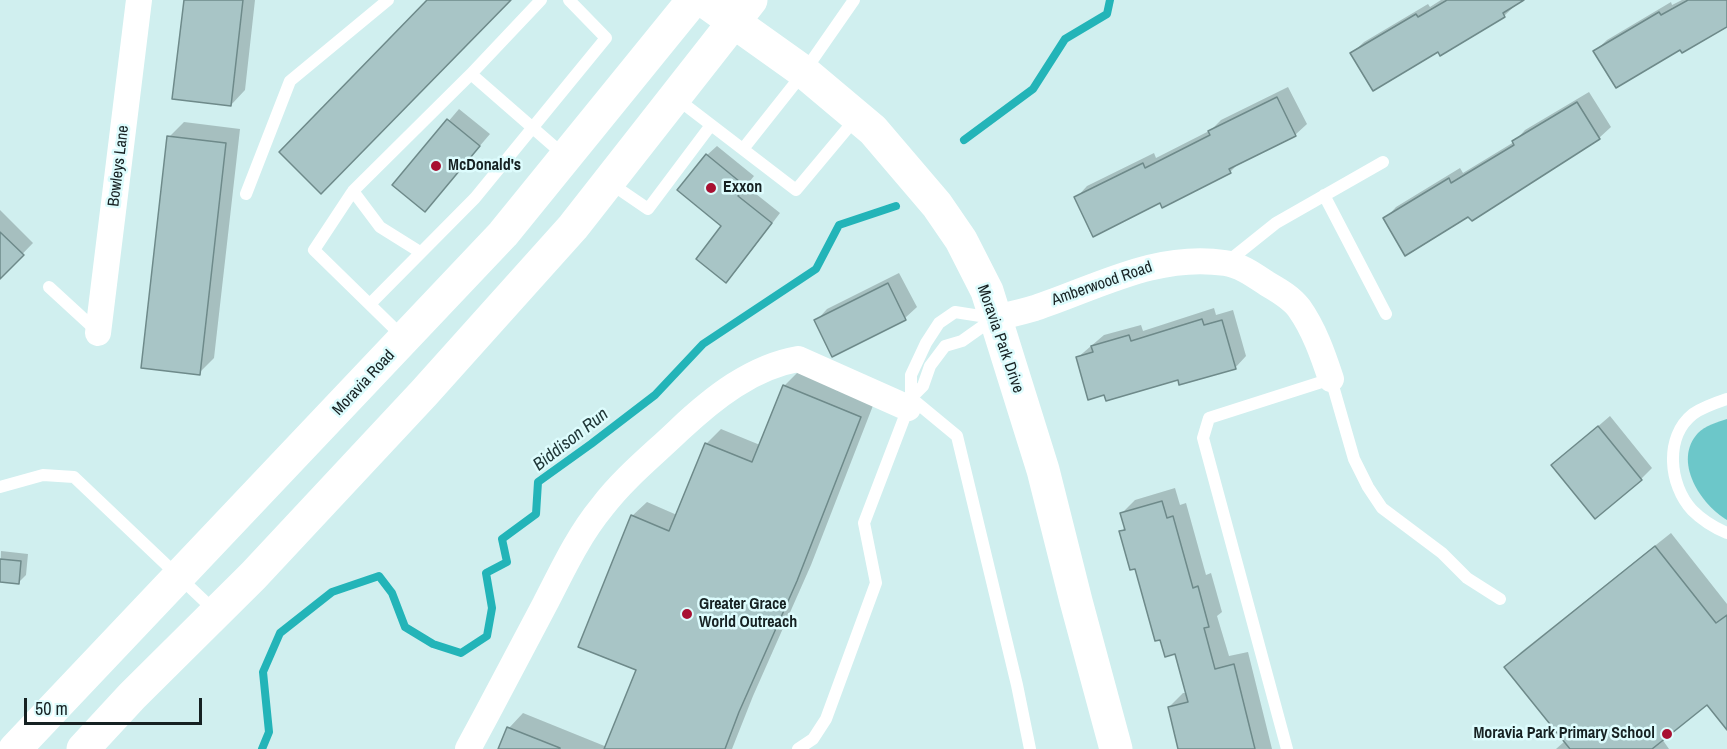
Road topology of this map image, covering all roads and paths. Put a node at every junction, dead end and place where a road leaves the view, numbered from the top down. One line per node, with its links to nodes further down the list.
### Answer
1 (139, 0): 28 (street, Bowleys Lane)
2 (388, 0): 20 (lane)
3 (542, 0): 10 (lane)
4 (568, 0): 14 (lane)
5 (693, 0): 16 (main road, Moravia Road)
6 (702, 0): 8 (main road, Moravia Park Drive)
7 (854, 0): 9 (lane)
8 (742, 12): 9 (main road, Moravia Park Drive); 11 (main road)
9 (804, 72): 12 (main road, Moravia Park Drive); 15 (lane)
10 (471, 74): 14 (lane); 19 (lane)
11 (675, 97): 13 (lane); 18 (main road)
12 (857, 117): 15 (lane); 27 (main road, Moravia Park Drive)
13 (711, 125): 15 (lane); 18 (lane)
14 (533, 126): 16 (lane); 22 (lane)
15 (743, 149)
16 (566, 157): 29 (main road, Moravia Road)
17 (1383, 162): 21 (lane)
18 (609, 182): 37 (main road)
19 (353, 191): 22 (lane); 25 (lane)
20 (246, 194)
21 (1324, 195): 23 (lane); 26 (lane)
22 (420, 252): 25 (lane)
23 (1226, 263): 27 (street, Amberwood Road); 30 (street, Amberwood Road)
24 (49, 287): 28 (lane)
25 (370, 304): 29 (lane)
26 (1386, 314)
27 (995, 318): 32 (lane); 32 (lane); 43 (main road, Moravia Park Drive)
28 (98, 333)
29 (405, 339): 35 (main road, Moravia Road)
30 (1331, 379): 36 (lane); 44 (lane)
31 (1727, 399): 34 (lane)
32 (910, 403): 40 (street); 41 (lane); 42 (lane)
33 (0, 487): 35 (lane)
34 (1727, 533)
35 (180, 577): 37 (lane); 38 (main road, Moravia Road)
36 (1500, 599)
37 (217, 612): 39 (main road)
38 (15, 749)
39 (83, 749)
40 (468, 749)
41 (798, 749)
42 (1030, 749)
43 (1116, 749)
44 (1287, 749)

